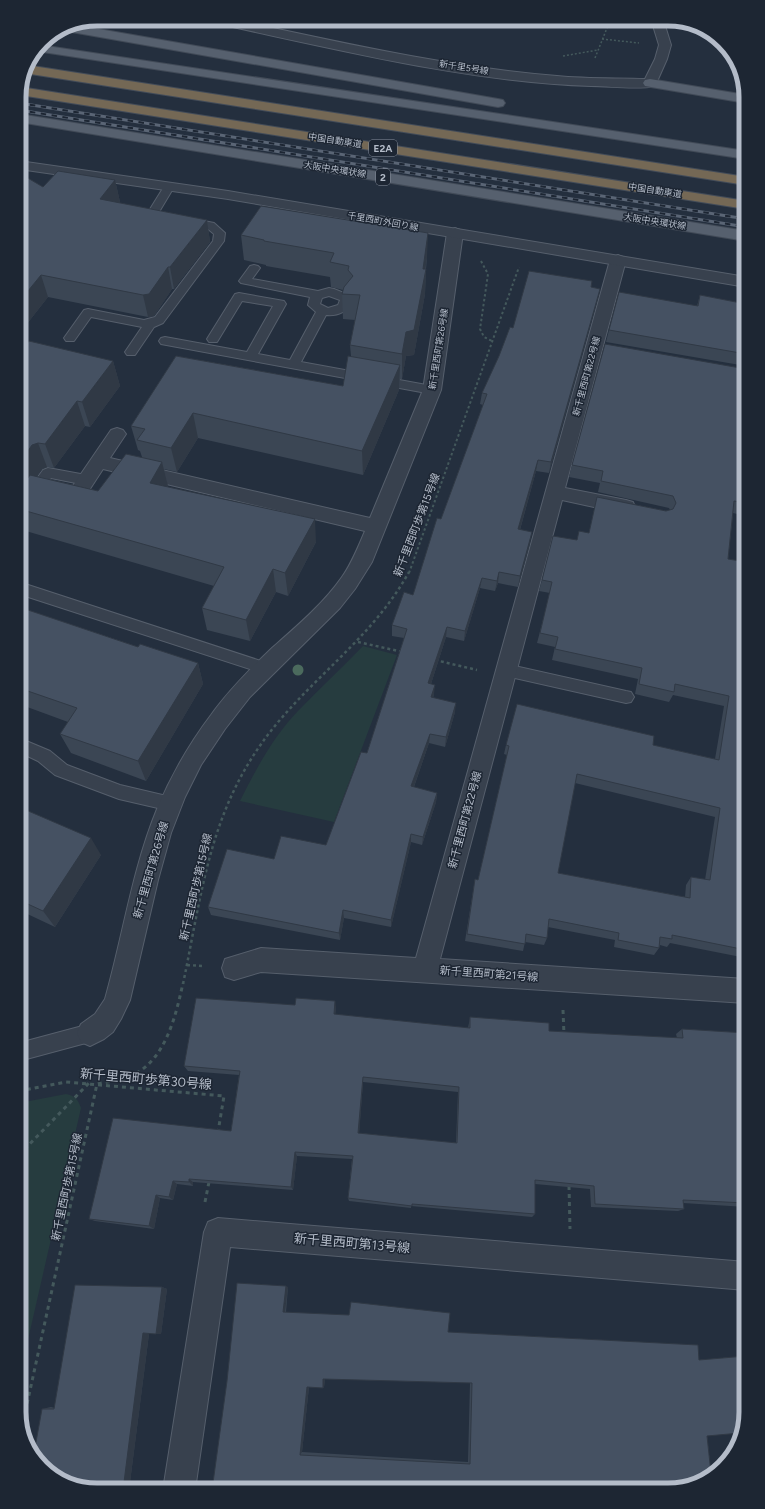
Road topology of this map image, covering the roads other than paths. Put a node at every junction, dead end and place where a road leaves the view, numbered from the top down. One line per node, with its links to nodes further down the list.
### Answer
1 (249, 26): 6 (street, 新千里5号線)
2 (659, 26): 6 (street)
3 (76, 29): 9 (main road)
4 (45, 49): 15 (main road)
5 (31, 70): 17 (highway, E2A)
6 (650, 83): 8 (main road)
7 (26, 92): 19 (highway, 中国自動車道 / E2A)
8 (739, 99)
9 (509, 105)
10 (570, 116): 13 (main road)
11 (26, 119): 14 (main road, 大阪中央環状線 / 2)
12 (26, 132): 14 (main road)
13 (739, 148)
14 (221, 150): 21 (main road, 大阪中央環状線 / 2)
15 (739, 154)
16 (26, 166): 18 (street, 千里西町外回り線)
17 (739, 180)
18 (169, 187): 20 (street, 千里西町外回り線); 27 (lane)
19 (739, 204)
20 (455, 233): 22 (street, 千里西町外回り線); 34 (street, 新千里西町第26号線)
21 (739, 235)
22 (618, 260): 24 (street, 千里西町外回り線); 38 (street, 新千里西町第22号線)
23 (254, 268): 25 (lane)
24 (739, 281)
25 (318, 295): 26 (lane); 26 (lane)
26 (322, 311): 33 (lane)
27 (150, 324): 28 (lane); 31 (lane)
28 (70, 338)
29 (213, 339): 32 (lane)
30 (165, 341): 32 (lane)
31 (131, 352)
32 (250, 357): 33 (lane)
33 (293, 365): 34 (lane)
34 (432, 390): 41 (street, 新千里西町第26号線)
35 (117, 434): 36 (street)
36 (98, 462): 37 (street); 41 (street)
37 (83, 485): 39 (lane)
38 (555, 492): 40 (street); 44 (street, 新千里西町第22号線)
39 (26, 504)
40 (639, 509)
41 (377, 527): 43 (street, 新千里西町第26号線)
42 (26, 590): 43 (lane)
43 (265, 668): 47 (street, 新千里西町第26号線)
44 (505, 674): 45 (lane); 49 (street, 新千里西町第22号線)
45 (626, 697)
46 (26, 748): 47 (lane)
47 (171, 804): 51 (street, 新千里西町第26号線)
48 (234, 968): 49 (street, 新千里西町第21号線)
49 (425, 970): 50 (street, 新千里西町第21号線)
50 (739, 991)
51 (90, 1033): 52 (lane)
52 (26, 1050)
53 (739, 1275): 54 (street, 新千里西町第13号線)
54 (180, 1483)

